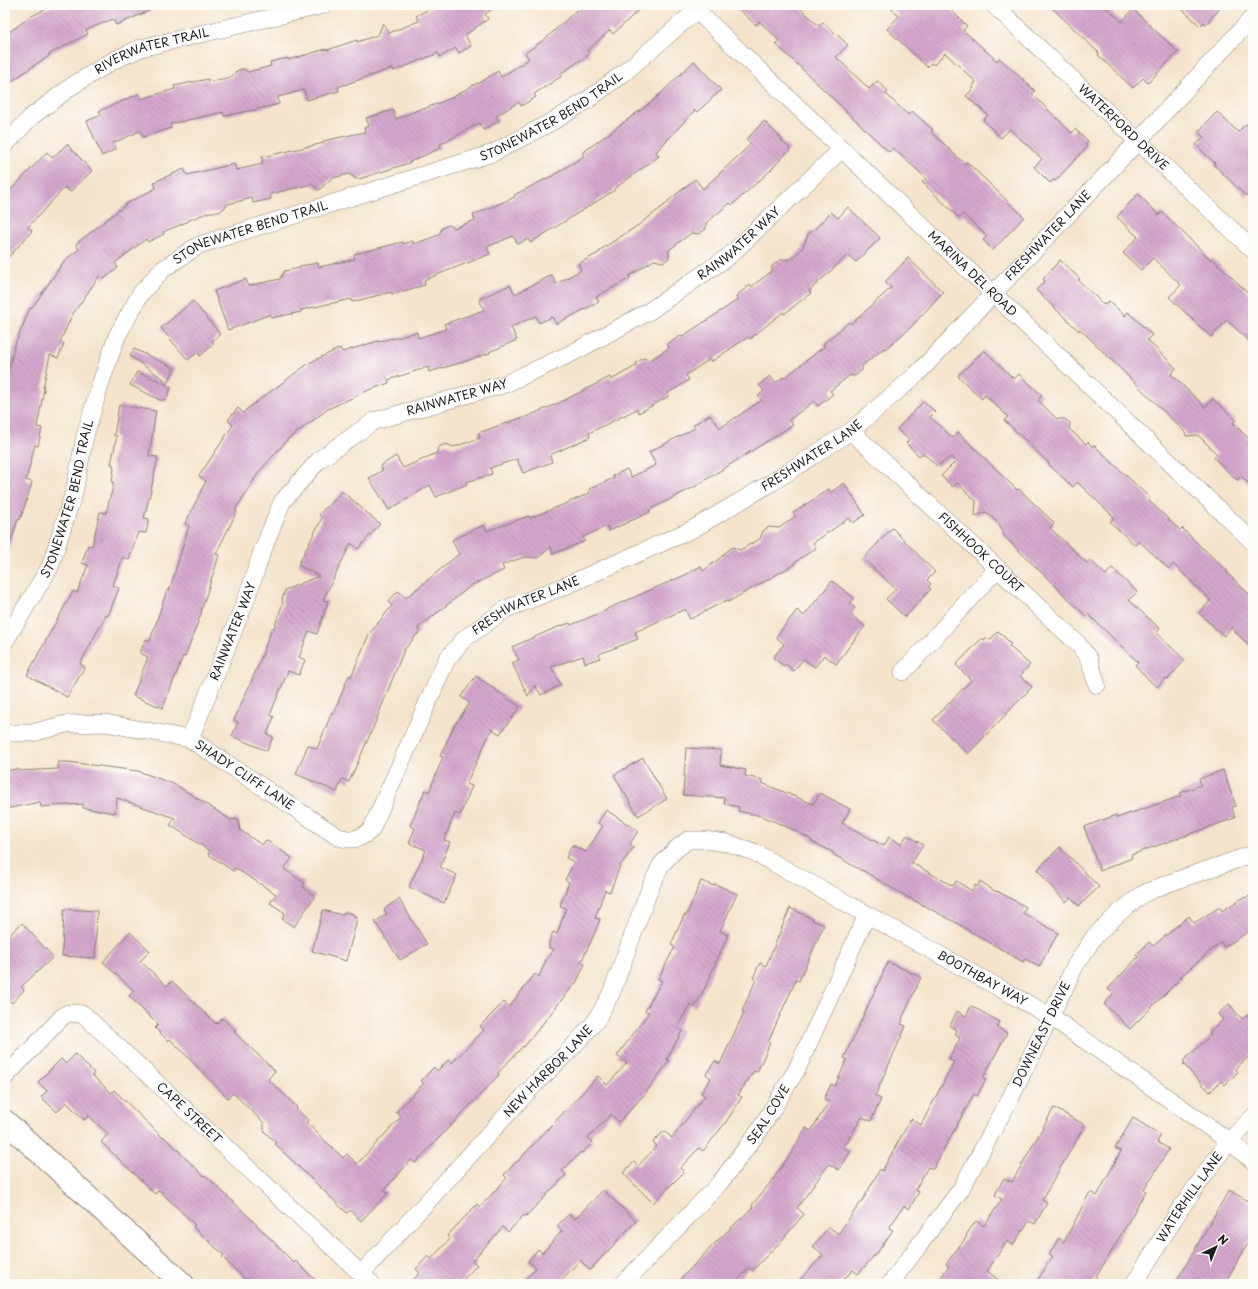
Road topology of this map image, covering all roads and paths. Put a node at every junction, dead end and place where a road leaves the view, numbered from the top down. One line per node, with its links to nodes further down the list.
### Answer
1 (324, 5): 6 (street, RIVERWATER TRAIL)
2 (994, 5): 5 (street, WATERFORD DRIVE)
3 (694, 8): 7 (street, MARINA DEL ROAD); 13 (street, STONEWATER BEND TRAIL)
4 (1253, 17): 5 (street, FRESHWATER LANE)
5 (1138, 141): 8 (street, WATERFORD DRIVE); 9 (street, FRESHWATER LANE)
6 (5, 145)
7 (842, 149): 9 (street, MARINA DEL ROAD); 17 (street, RAINWATER WAY)
8 (1253, 250)
9 (993, 294): 10 (street, FRESHWATER LANE); 11 (street, MARINA DEL ROAD)
10 (851, 431): 12 (street, FISHHOOK COURT); 18 (street, FRESHWATER LANE)
11 (1253, 542)
12 (997, 569): 14 (street); 15 (street, FISHHOOK COURT)
13 (5, 641)
14 (903, 672)
15 (1097, 685)
16 (5, 733): 17 (street, SHADY CLIFF LANE)
17 (190, 739): 18 (street, SHADY CLIFF LANE)
18 (359, 839)
19 (688, 840): 21 (street, BOOTHBAY WAY); 28 (street, NEW HARBOR LANE)
20 (1253, 854): 22 (street, DOWNEAST DRIVE)
21 (867, 914): 22 (street, BOOTHBAY WAY); 30 (street, SEAL COVE)
22 (1050, 1016): 26 (street, BOOTHBAY WAY); 31 (street, DOWNEAST DRIVE)
23 (5, 1077): 28 (street, CAPE STREET)
24 (1253, 1117): 26 (street, WATERHILL LANE)
25 (5, 1121): 29 (main road)
26 (1229, 1141): 27 (street, BOOTHBAY WAY); 32 (street, WATERHILL LANE)
27 (1253, 1161)
28 (366, 1279)
29 (183, 1284)
30 (623, 1284)
31 (890, 1284)
32 (1134, 1284)

